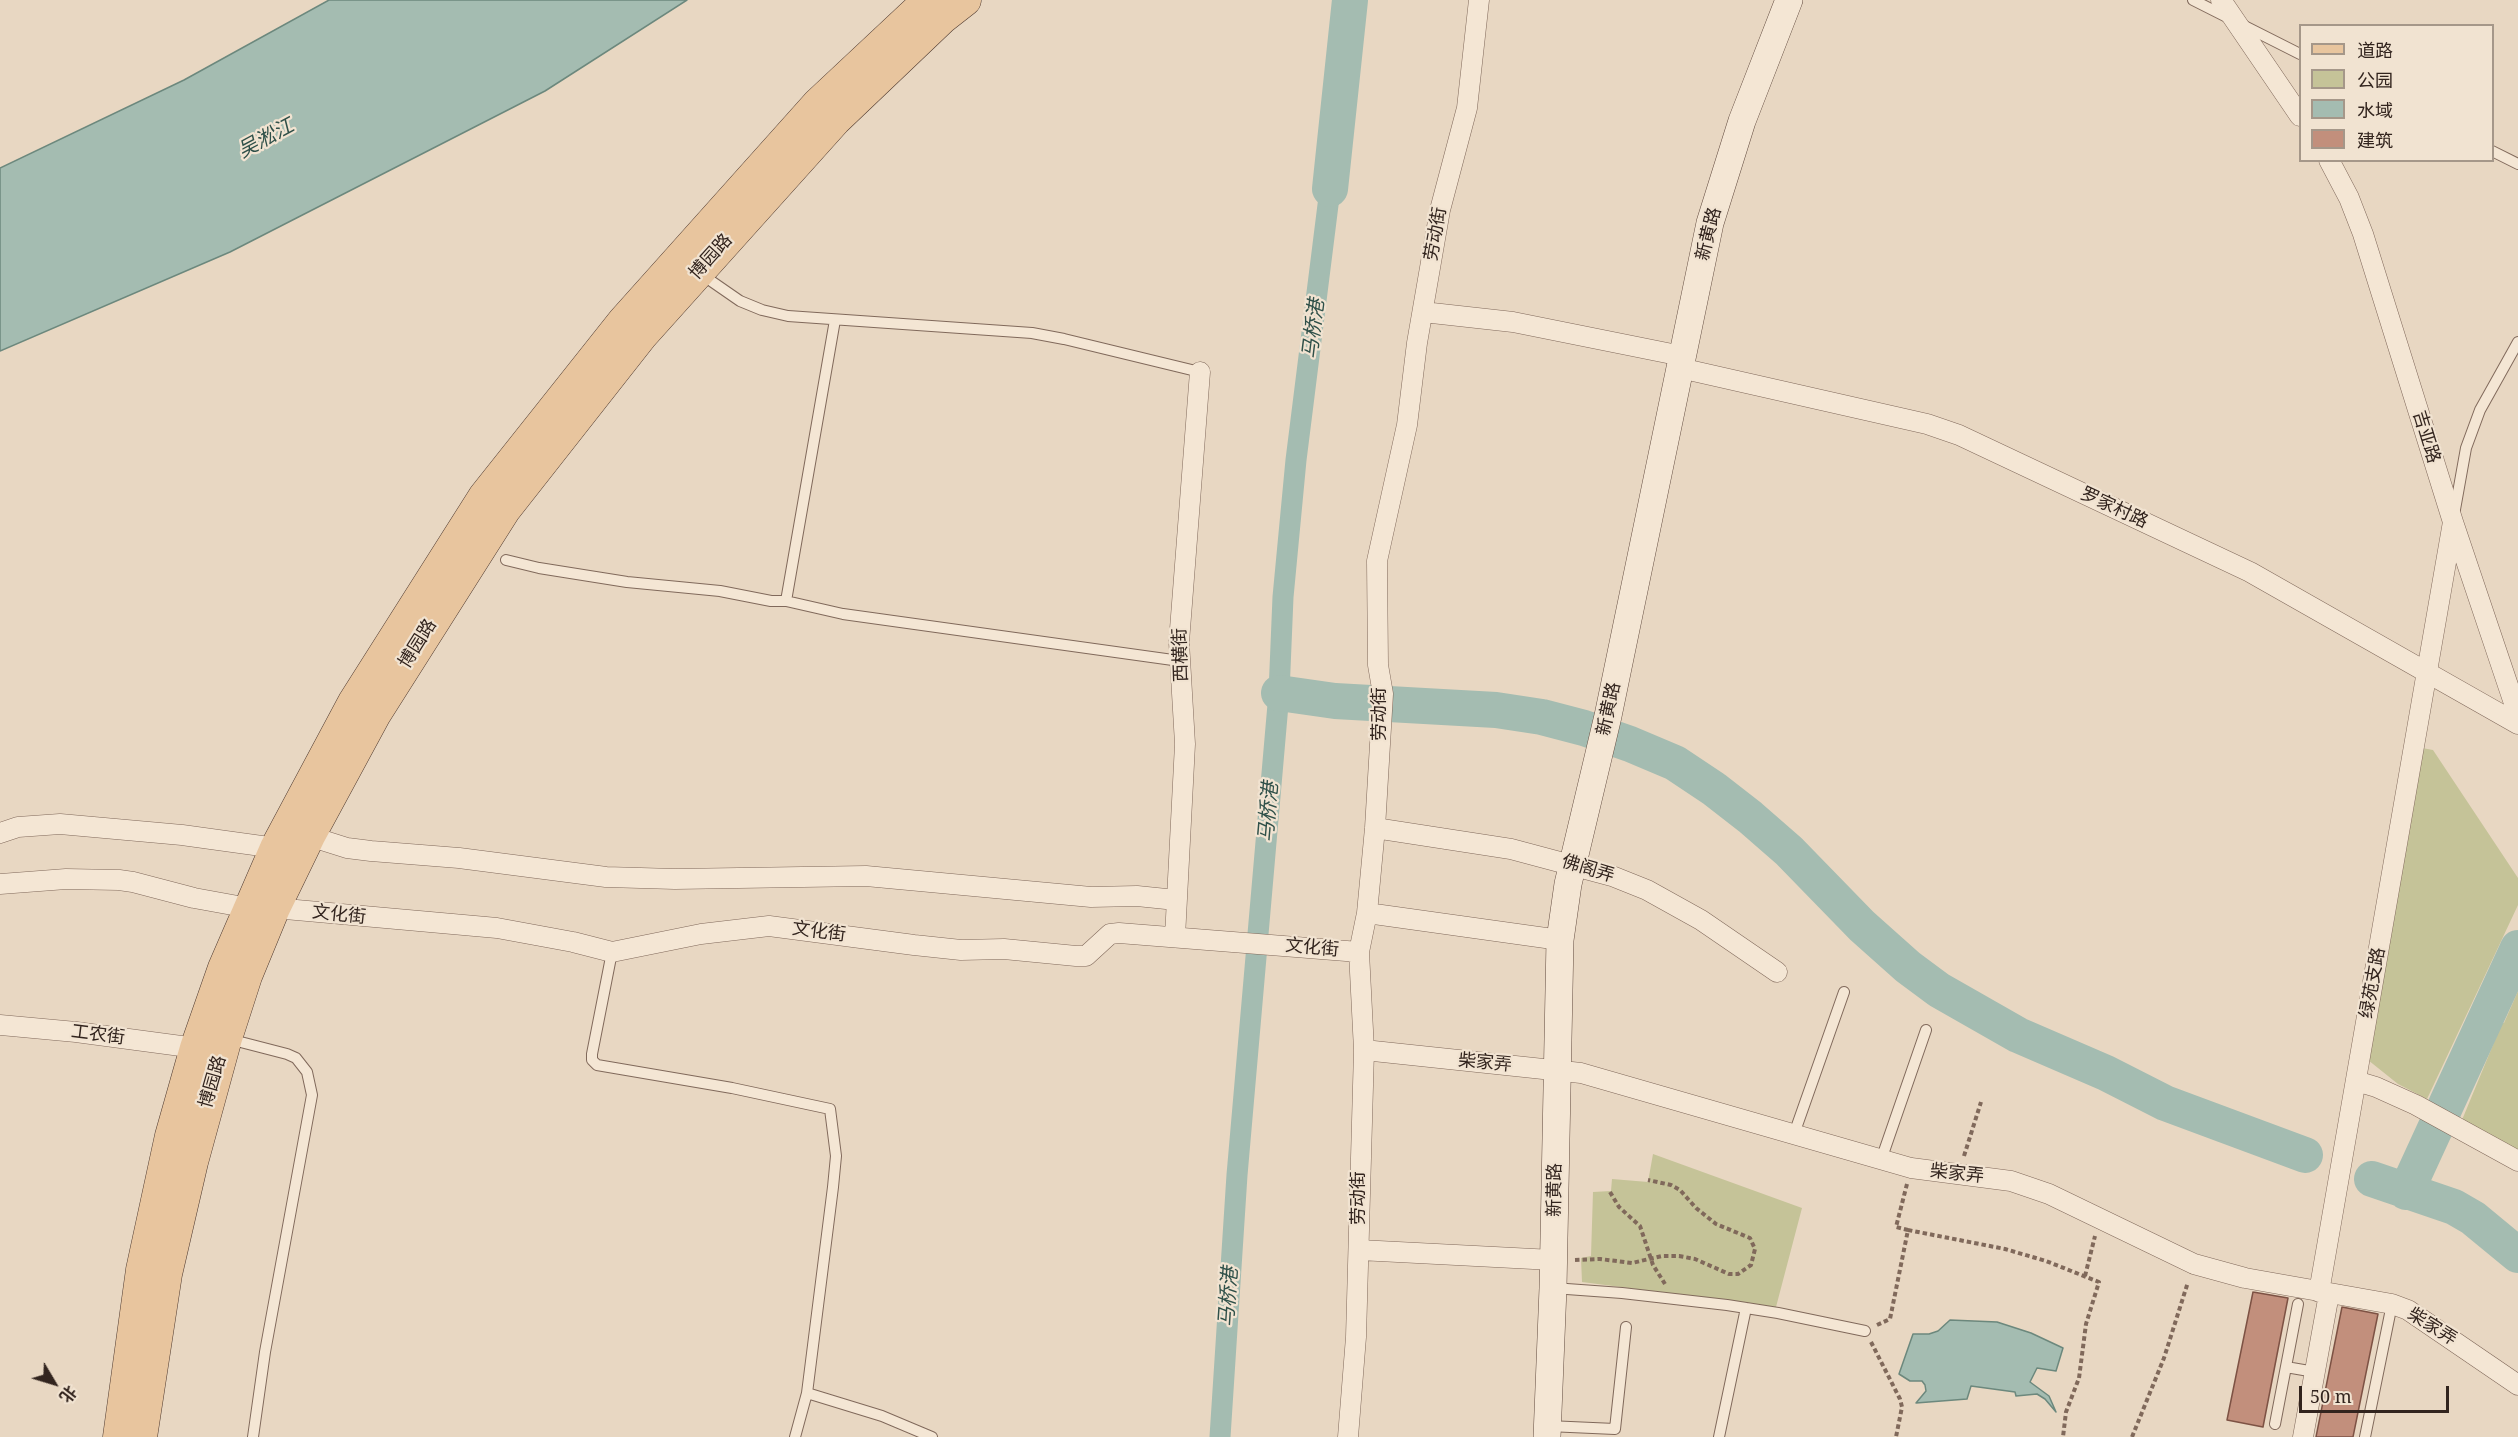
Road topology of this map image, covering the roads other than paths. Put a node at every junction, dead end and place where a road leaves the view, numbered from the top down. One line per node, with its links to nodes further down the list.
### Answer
1 (929, 0): 29 (main road, 博园路)
2 (965, 0): 13 (main road, 博园路)
3 (1479, 0): 14 (street, 劳动街)
4 (2193, 0): 7 (lane)
5 (2221, 0): 7 (street)
6 (1783, 2): 17 (street, 新黄路)
7 (2235, 21): 8 (lane); 9 (street)
8 (2299, 53)
9 (2299, 113)
10 (2494, 152): 12 (lane)
11 (2330, 162): 19 (street, 吉亚路)
12 (2518, 164)
13 (698, 272): 15 (lane); 28 (main road, 博园路)
14 (1423, 312): 17 (street, 罗家村路); 26 (street, 劳动街)
15 (836, 320): 18 (lane); 21 (lane)
16 (2518, 342): 19 (lane)
17 (1681, 362): 23 (street, 罗家村路); 30 (street, 新黄路)
18 (1200, 372): 22 (street, 西横街)
19 (2453, 522): 23 (street, 绿苑支路); 24 (street, 吉亚路)
20 (506, 560): 21 (lane)
21 (786, 601): 22 (lane)
22 (1180, 661): 32 (street, 西横街)
23 (2427, 673): 25 (street, 罗家村路); 47 (street, 绿苑支路)
24 (2518, 715)
25 (2518, 724)
26 (1375, 828): 30 (street, 佛阁弄); 34 (street, 劳动街)
27 (0, 833): 29 (street)
28 (309, 836): 32 (street); 33 (main road, 博园路)
29 (276, 848): 33 (main road, 博园路)
30 (1572, 864): 36 (street, 新黄路); 39 (street, 佛阁弄)
31 (0, 884): 33 (street, 文化街)
32 (1176, 900): 35 (street, 西横街)
33 (262, 908): 37 (street, 文化街); 43 (main road, 博园路); 44 (main road, 博园路)
34 (1367, 913): 36 (street); 38 (street, 劳动街)
35 (1174, 937): 37 (street, 文化街); 38 (street, 文化街)
36 (1560, 940): 46 (street, 新黄路)
37 (612, 952): 63 (lane)
38 (1359, 952): 45 (street, 劳动街)
39 (1777, 972)
40 (1845, 992): 48 (lane)
41 (0, 1025): 44 (street, 工农街)
42 (1926, 1030): 49 (lane)
43 (226, 1038): 67 (main road, 博园路); 68 (lane)
44 (196, 1048): 66 (main road, 博园路)
45 (1364, 1050): 46 (street, 柴家弄); 51 (street, 劳动街)
46 (1557, 1070): 48 (street, 柴家弄); 52 (street, 新黄路)
47 (2356, 1081): 50 (street); 54 (street, 绿苑支路)
48 (1794, 1134): 49 (street, 柴家弄)
49 (1881, 1160): 54 (street, 柴家弄)
50 (2518, 1161)
51 (1359, 1250): 52 (street); 71 (street, 劳动街)
52 (1553, 1260): 53 (street, 新黄路)
53 (1553, 1288): 57 (lane); 65 (street, 新黄路)
54 (2324, 1293): 56 (street, 柴家弄); 61 (street, 绿苑支路)
55 (2298, 1304): 60 (lane)
56 (2392, 1304): 62 (street, 柴家弄); 74 (lane)
57 (1746, 1308): 59 (lane); 72 (lane)
58 (1626, 1327): 65 (lane)
59 (1865, 1331)
60 (2286, 1367): 61 (lane); 64 (lane)
61 (2315, 1372): 73 (street, 绿苑支路)
62 (2518, 1385)
63 (807, 1393): 69 (lane); 70 (lane)
64 (2274, 1424)
65 (1547, 1431)
66 (119, 1437)
67 (141, 1437)
68 (253, 1437)
69 (795, 1437)
70 (932, 1437)
71 (1348, 1437)
72 (1719, 1437)
73 (2303, 1437)
74 (2365, 1437)

